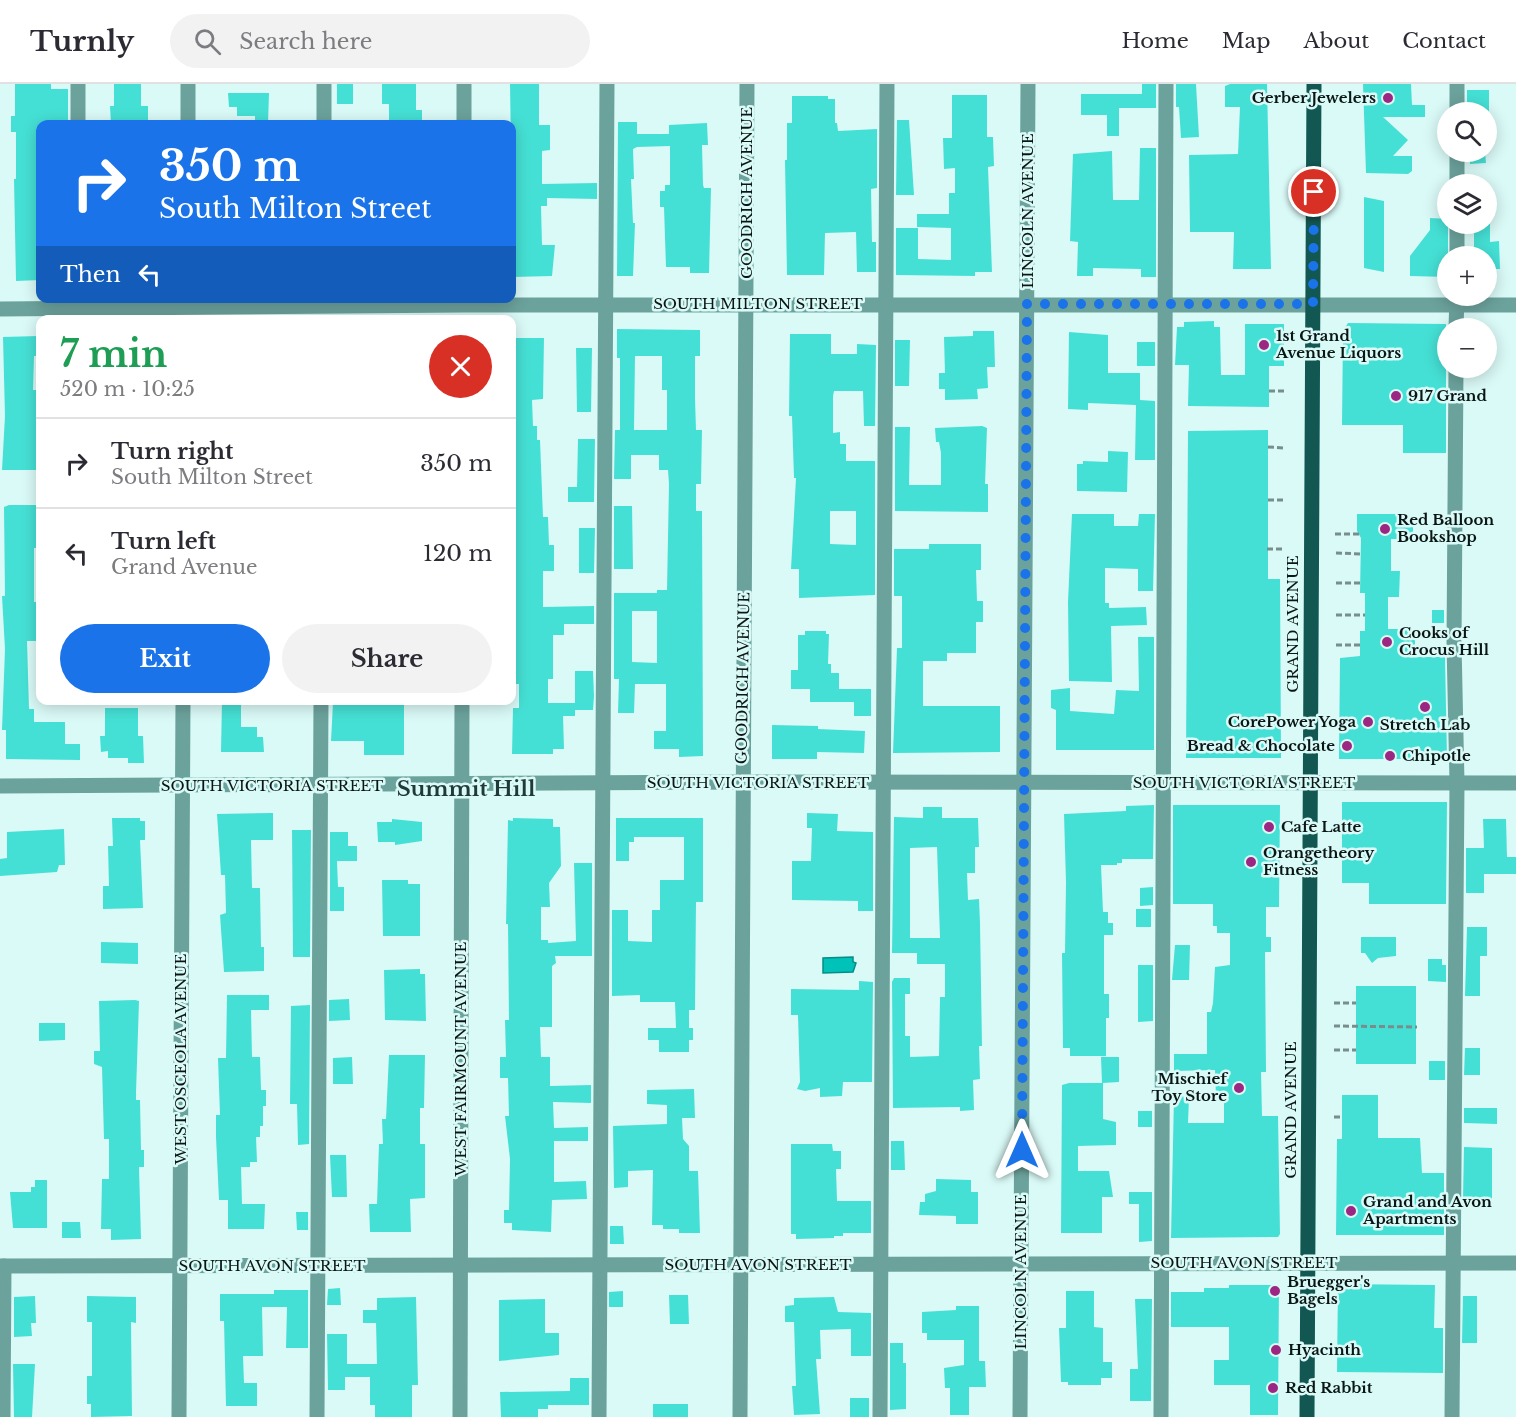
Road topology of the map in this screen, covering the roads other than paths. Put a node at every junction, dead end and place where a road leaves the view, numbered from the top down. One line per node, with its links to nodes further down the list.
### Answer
1 (78, 84): 13 (street)
2 (188, 84): 14 (street)
3 (324, 84): 15 (street)
4 (465, 84): 16 (street)
5 (607, 84): 23 (street)
6 (747, 84): 24 (street, GOODRICH AVENUE)
7 (887, 84): 20 (street)
8 (1028, 84): 21 (street, LINCOLN AVENUE)
9 (1166, 84): 25 (street)
10 (1314, 84): 22 (main road, GRAND AVENUE)
11 (1457, 84): 12 (street)
12 (1457, 102)
13 (78, 120)
14 (188, 120)
15 (324, 120)
16 (464, 120)
17 (1437, 301): 22 (street, SOUTH MILTON STREET)
18 (76, 303): 27 (street, SOUTH MILTON STREET); 30 (street, SOUTH MILTON STREET)
19 (1497, 303): 26 (street, SOUTH MILTON STREET)
20 (886, 304): 21 (street, SOUTH MILTON STREET); 24 (street, SOUTH MILTON STREET); 36 (street)
21 (1027, 304): 25 (street, SOUTH MILTON STREET); 37 (street, LINCOLN AVENUE)
22 (1313, 304): 25 (street, SOUTH MILTON STREET); 42 (main road, GRAND AVENUE)
23 (605, 305): 24 (street, SOUTH MILTON STREET); 29 (street, SOUTH MILTON STREET); 41 (street)
24 (747, 305): 35 (street, GOODRICH AVENUE)
25 (1164, 305): 38 (street)
26 (1516, 305)
27 (186, 308): 28 (street, SOUTH MILTON STREET)
28 (324, 308): 29 (street, SOUTH MILTON STREET)
29 (462, 308)
30 (0, 309)
31 (1456, 378): 39 (street)
32 (183, 705): 46 (street, WEST OSCEOLA AVENUE)
33 (321, 705): 43 (street)
34 (462, 705): 44 (street, WEST FAIRMOUNT AVENUE)
35 (743, 782): 36 (street, SOUTH VICTORIA STREET); 41 (street, SOUTH VICTORIA STREET); 57 (street, GOODRICH AVENUE)
36 (883, 782): 37 (street, SOUTH VICTORIA STREET); 53 (street)
37 (1023, 783): 38 (street, SOUTH VICTORIA STREET); 51 (street, LINCOLN AVENUE)
38 (1163, 783): 42 (street, SOUTH VICTORIA STREET); 47 (street)
39 (1457, 783): 40 (street, SOUTH VICTORIA STREET); 42 (street, SOUTH VICTORIA STREET); 49 (street)
40 (1516, 783)
41 (603, 784): 44 (street, SOUTH VICTORIA STREET); 52 (street)
42 (1310, 784): 48 (main road, GRAND AVENUE)
43 (321, 785): 44 (street, SOUTH VICTORIA STREET); 46 (street, SOUTH VICTORIA STREET); 55 (street)
44 (462, 785): 56 (street, WEST FAIRMOUNT AVENUE)
45 (0, 786): 46 (street, SOUTH VICTORIA STREET)
46 (182, 786): 58 (street, WEST OSCEOLA AVENUE)
47 (1163, 1263): 48 (street, SOUTH AVON STREET); 51 (street, SOUTH AVON STREET); 67 (street)
48 (1308, 1263): 49 (street, SOUTH AVON STREET); 68 (main road, GRAND AVENUE)
49 (1453, 1263): 50 (street, SOUTH AVON STREET); 69 (street)
50 (1516, 1263)
51 (1021, 1264): 53 (street, SOUTH AVON STREET); 66 (street, LINCOLN AVENUE)
52 (600, 1265): 56 (street, SOUTH AVON STREET); 57 (street, SOUTH AVON STREET); 63 (street)
53 (881, 1265): 57 (street, SOUTH AVON STREET); 65 (street)
54 (2, 1266): 58 (street, SOUTH AVON STREET); 59 (street)
55 (318, 1266): 56 (street, SOUTH AVON STREET); 58 (street, SOUTH AVON STREET); 61 (street)
56 (460, 1266): 62 (street, WEST FAIRMOUNT AVENUE)
57 (741, 1266): 64 (street, GOODRICH AVENUE)
58 (180, 1267): 60 (street, WEST OSCEOLA AVENUE)
59 (3, 1417)
60 (179, 1417)
61 (317, 1417)
62 (460, 1417)
63 (599, 1417)
64 (740, 1417)
65 (880, 1417)
66 (1020, 1417)
67 (1161, 1417)
68 (1307, 1417)
69 (1452, 1417)

